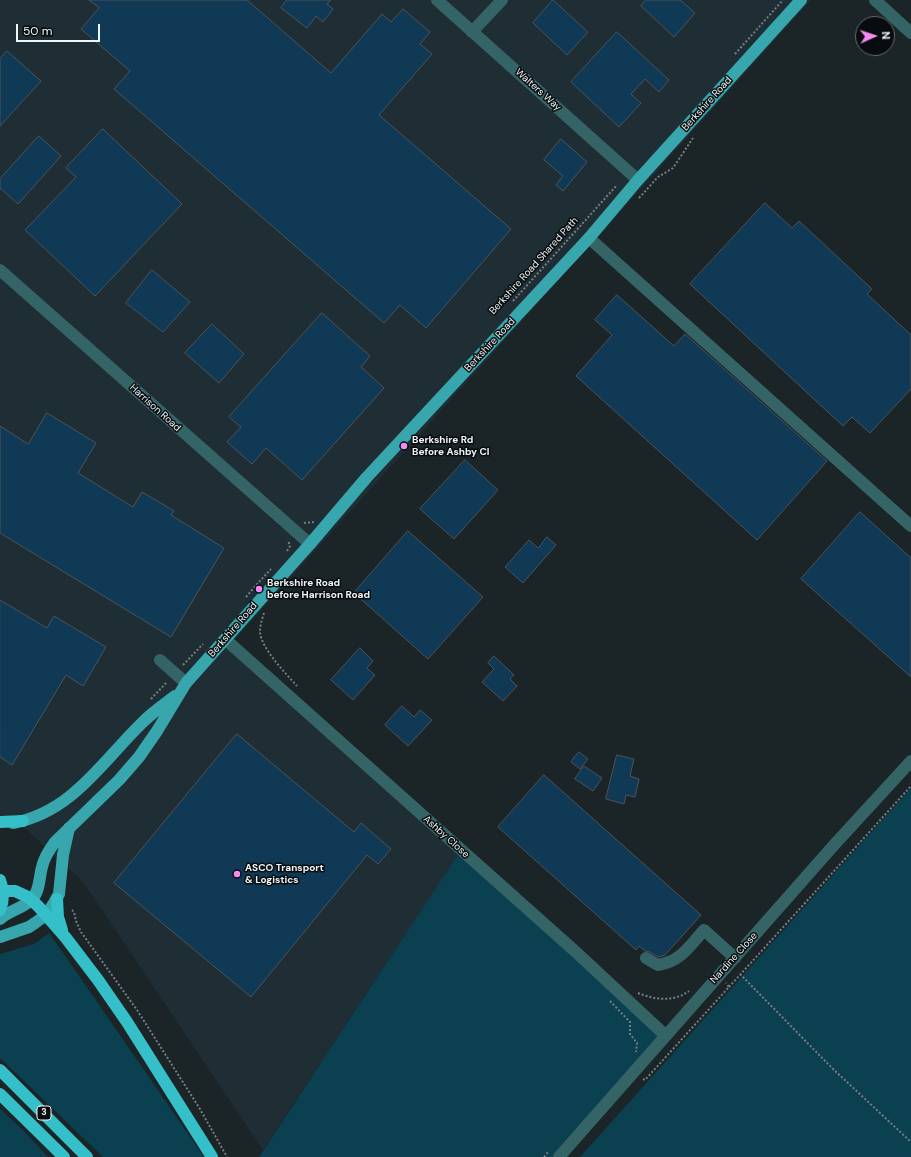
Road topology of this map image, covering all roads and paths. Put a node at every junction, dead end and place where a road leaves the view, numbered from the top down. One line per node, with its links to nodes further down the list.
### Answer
1 (437, 0): 6 (street, Walters Way)
2 (502, 0): 6 (street)
3 (783, 0): 8 (path)
4 (801, 0): 10 (main road, Berkshire Road)
5 (875, 0): 7 (street)
6 (472, 32): 9 (street, Walters Way)
7 (911, 33)
8 (730, 59)
9 (629, 172): 10 (street, Walters Way); 13 (path, Berkshire Road Shared Path)
10 (638, 180): 11 (main road, Berkshire Road)
11 (589, 238): 15 (street); 17 (main road, Berkshire Road)
12 (0, 270): 16 (street, Harrison Road)
13 (510, 304)
14 (317, 520): 16 (path)
15 (911, 526)
16 (289, 532): 17 (street, Harrison Road); 18 (path)
17 (310, 544): 22 (main road, Berkshire Road)
18 (287, 552)
19 (272, 567): 20 (path)
20 (246, 599)
21 (266, 609): 26 (path)
22 (225, 639): 24 (main road, Berkshire Road); 47 (street, Ashby Close)
23 (160, 660): 24 (street)
24 (184, 687): 30 (main road, Berkshire Road); 33 (main road, Berkshire Road)
25 (160, 689): 27 (path)
26 (301, 691)
27 (150, 700)
28 (911, 761): 44 (street, Nardine Close)
29 (911, 786): 45 (path)
30 (23, 821): 31 (highway); 32 (main road, Berkshire Road)
31 (0, 822)
32 (0, 825)
33 (69, 828): 35 (main road); 36 (main road, Berkshire Road)
34 (1, 887): 36 (highway); 37 (highway)
35 (57, 899): 39 (main road); 42 (highway)
36 (31, 900): 39 (highway); 40 (main road)
37 (0, 910)
38 (72, 910): 54 (path)
39 (46, 915): 41 (main road); 42 (highway)
40 (0, 919)
41 (0, 937)
42 (66, 938): 53 (highway)
43 (646, 958): 44 (street)
44 (735, 958): 47 (street, Nardine Close)
45 (740, 974): 46 (path); 50 (path)
46 (729, 987)
47 (666, 1035): 55 (street, Nardine Close)
48 (0, 1070): 52 (highway, 3)
49 (0, 1094): 51 (highway, 3)
50 (911, 1142)
51 (64, 1157)
52 (87, 1157)
53 (212, 1157)
54 (227, 1157)
55 (559, 1157)

